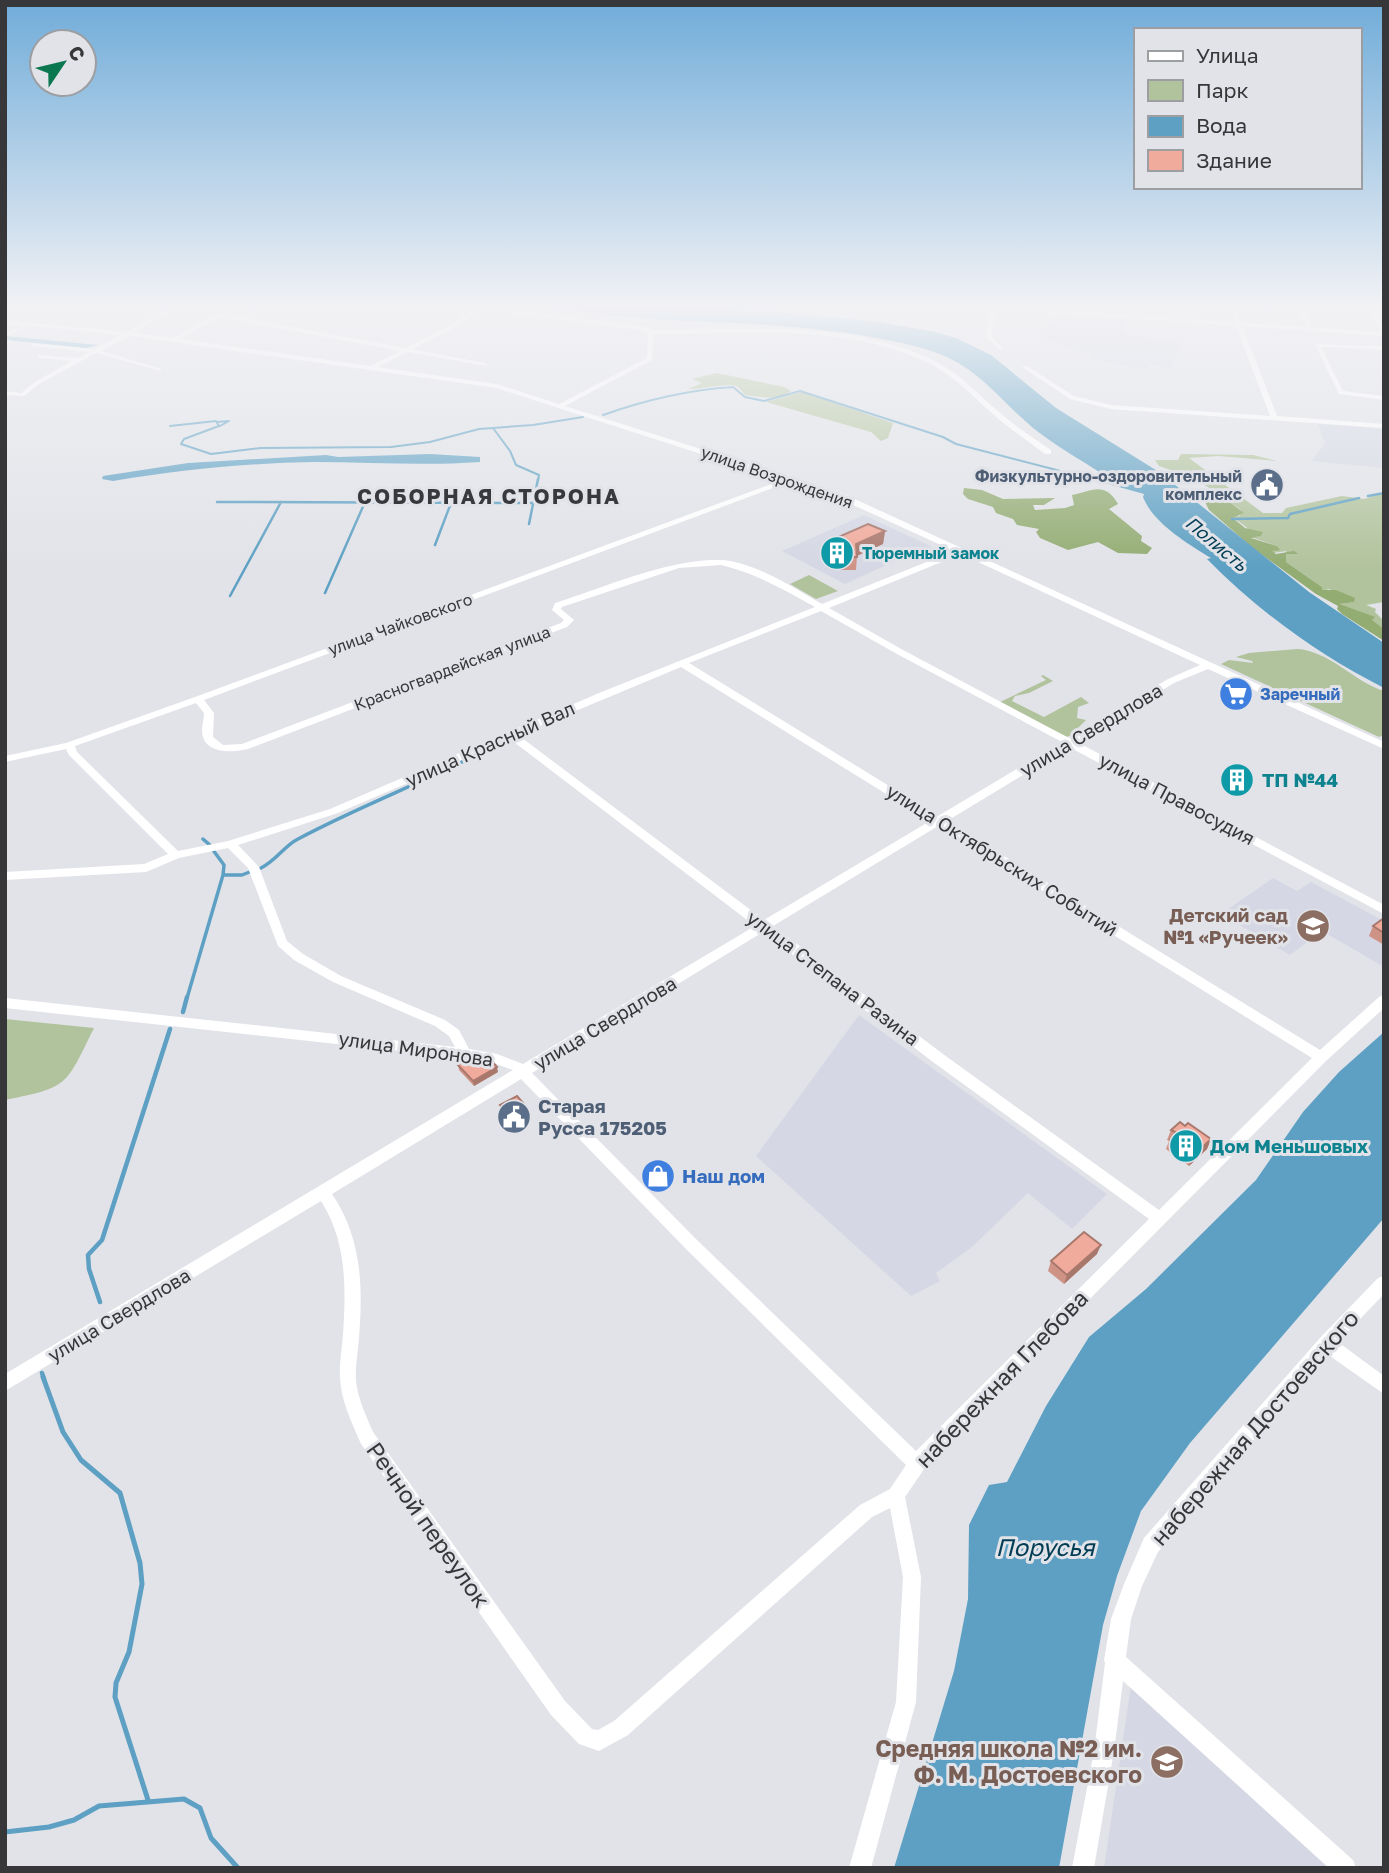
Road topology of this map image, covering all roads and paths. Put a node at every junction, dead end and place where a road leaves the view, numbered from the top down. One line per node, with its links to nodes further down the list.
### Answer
1 (521, 394): 8 (street, улица Возрождения)
2 (581, 394): 8 (street)
3 (976, 394): 11 (street)
4 (1066, 394): 9 (street)
5 (1264, 394): 9 (street)
6 (1353, 394): 7 (street)
7 (1384, 398)
8 (559, 406): 12 (street, улица Возрождения)
9 (1273, 418): 10 (street)
10 (1384, 426)
11 (1048, 453)
12 (791, 479): 13 (street, улица Возрождения); 17 (street, улица Чайковского)
13 (960, 552): 14 (street, улица Красный Вал); 16 (street, улица Возрождения)
14 (823, 608): 15 (street, улица Красный Вал); 17 (street, Красногвардейская улица); 19 (street, улица Правосудия)
15 (682, 663): 18 (street, улица Красный Вал); 23 (street, улица Октябрьских Событий)
16 (1206, 666): 19 (street, улица Свердлова); 21 (street, улица Возрождения)
17 (198, 699): 20 (street, улица Чайковского)
18 (509, 733): 24 (street, улица Красный Вал); 28 (street, улица Степана Разина)
19 (1072, 742): 23 (street, улица Свердлова); 27 (street, улица Правосудия)
20 (69, 745): 22 (street, улица Чайковского); 25 (street)
21 (1384, 746)
22 (5, 759)
23 (939, 821): 28 (street, улица Свердлова); 32 (street, улица Октябрьских Событий)
24 (230, 844): 25 (street, улица Красный Вал); 31 (street)
25 (176, 855): 26 (street, улица Красный Вал)
26 (5, 876)
27 (1384, 910)
28 (764, 926): 33 (street, улица Свердлова); 35 (street, улица Степана Разина)
29 (1384, 1000): 32 (street, набережная Глебова)
30 (5, 1003): 31 (street, улица Миронова)
31 (465, 1053): 33 (street, улица Миронова)
32 (1321, 1057): 35 (street, набережная Глебова)
33 (523, 1072): 34 (street, улица Свердлова); 40 (street, улица Миронова)
34 (323, 1192): 38 (street, улица Свердлова); 41 (street, Речной переулок)
35 (1160, 1219): 40 (street, набережная Глебова)
36 (1384, 1283): 37 (street, набережная Достоевского)
37 (1326, 1343): 39 (street); 42 (street, набережная Достоевского)
38 (5, 1383)
39 (1384, 1386)
40 (916, 1463): 41 (street, набережная Глебова)
41 (896, 1495): 43 (street)
42 (1114, 1660): 44 (street, набережная Достоевского); 45 (street)
43 (860, 1868)
44 (1083, 1868)
45 (1345, 1868)

